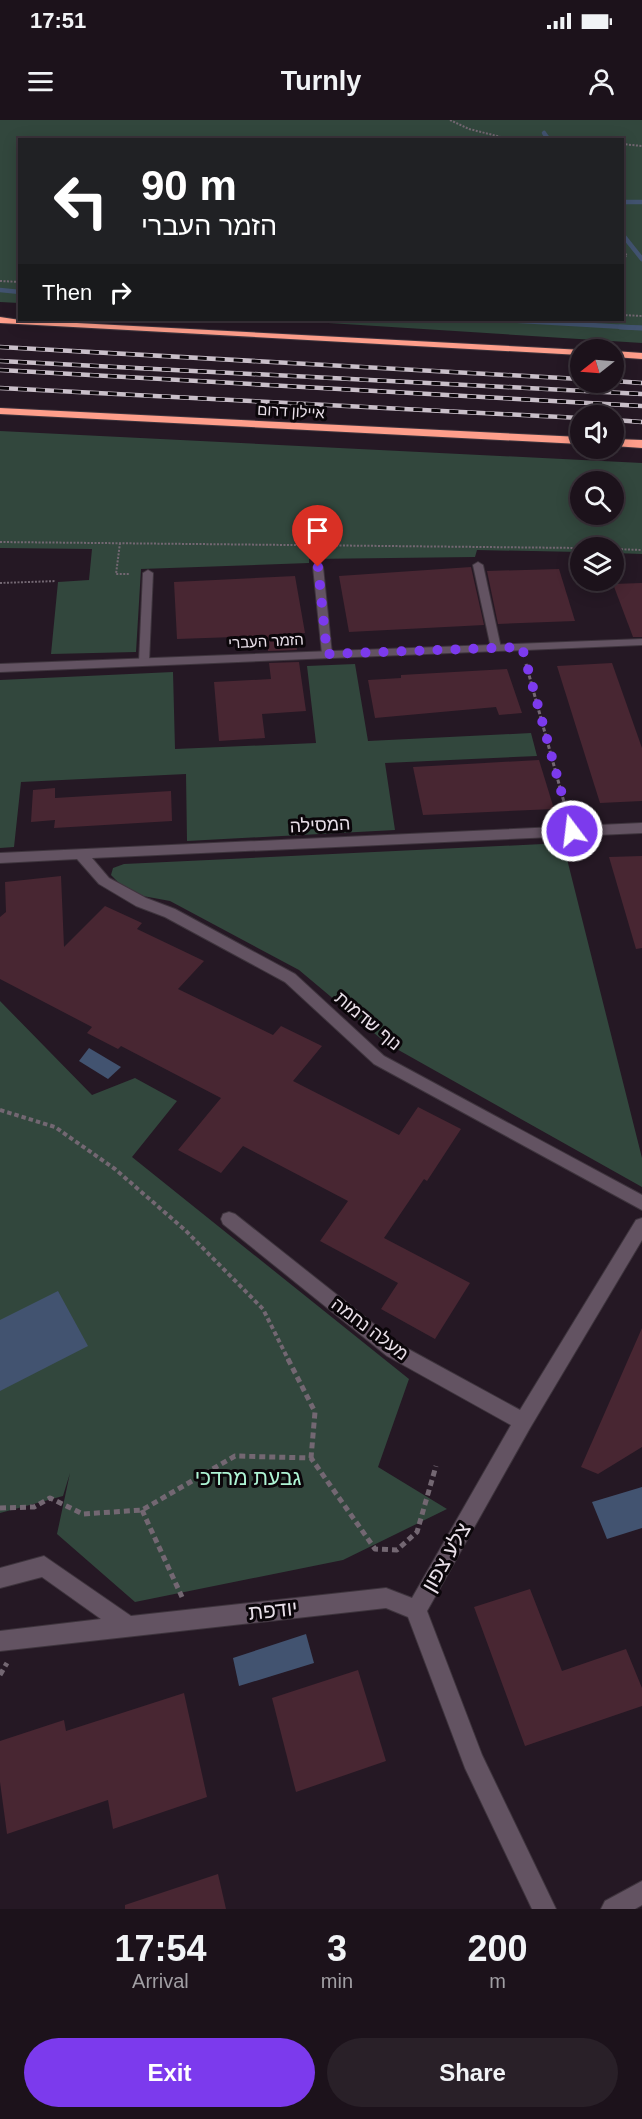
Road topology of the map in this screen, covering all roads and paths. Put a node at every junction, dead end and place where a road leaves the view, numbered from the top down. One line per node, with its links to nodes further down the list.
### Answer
1 (450, 120): 2 (path)
2 (505, 138)
3 (624, 144): 4 (path)
4 (642, 146)
5 (0, 281): 6 (path)
6 (18, 282)
7 (624, 315): 8 (path)
8 (642, 316)
9 (0, 320): 11 (highway)
10 (18, 321): 12 (highway)
11 (18, 321)
12 (570, 351)
13 (624, 355): 14 (highway)
14 (642, 356)
15 (0, 411): 16 (highway, איילון דרום)
16 (570, 440)
17 (624, 443): 18 (highway)
18 (642, 444)
19 (0, 542): 20 (path)
20 (120, 543): 21 (path); 26 (path)
21 (570, 548)
22 (624, 549): 23 (path)
23 (642, 550)
24 (478, 565): 31 (lane)
25 (318, 567): 32 (lane)
26 (148, 573): 33 (lane)
27 (56, 581): 28 (path)
28 (0, 583)
29 (642, 642): 30 (street, הזמר העברי)
30 (522, 647): 31 (street, הזמר העברי); 36 (path)
31 (496, 648): 32 (street, הזמר העברי)
32 (327, 654): 33 (street, הזמר העברי)
33 (144, 662): 34 (street, הזמר העברי)
34 (0, 668)
35 (642, 828): 36 (street, המסילה)
36 (572, 831): 37 (street, המסילה)
37 (80, 854): 38 (street, המסילה); 40 (street, נוף שדמות)
38 (0, 858)
39 (0, 1110): 44 (path)
40 (642, 1203)
41 (229, 1219): 43 (street, מעלה נחמה)
42 (642, 1225): 43 (street, צלע צפון)
43 (522, 1422): 49 (street, צלע צפון)
44 (311, 1458): 45 (path); 47 (path)
45 (436, 1466)
46 (0, 1508): 47 (path)
47 (142, 1510): 50 (path)
48 (0, 1578): 51 (street)
49 (416, 1610): 50 (street, יודפת); 54 (street, צלע צפון)
50 (192, 1619): 51 (street, יודפת)
51 (128, 1626): 52 (street, יודפת)
52 (0, 1641)
53 (642, 1892): 55 (street)
54 (544, 1909)
55 (613, 1909)

